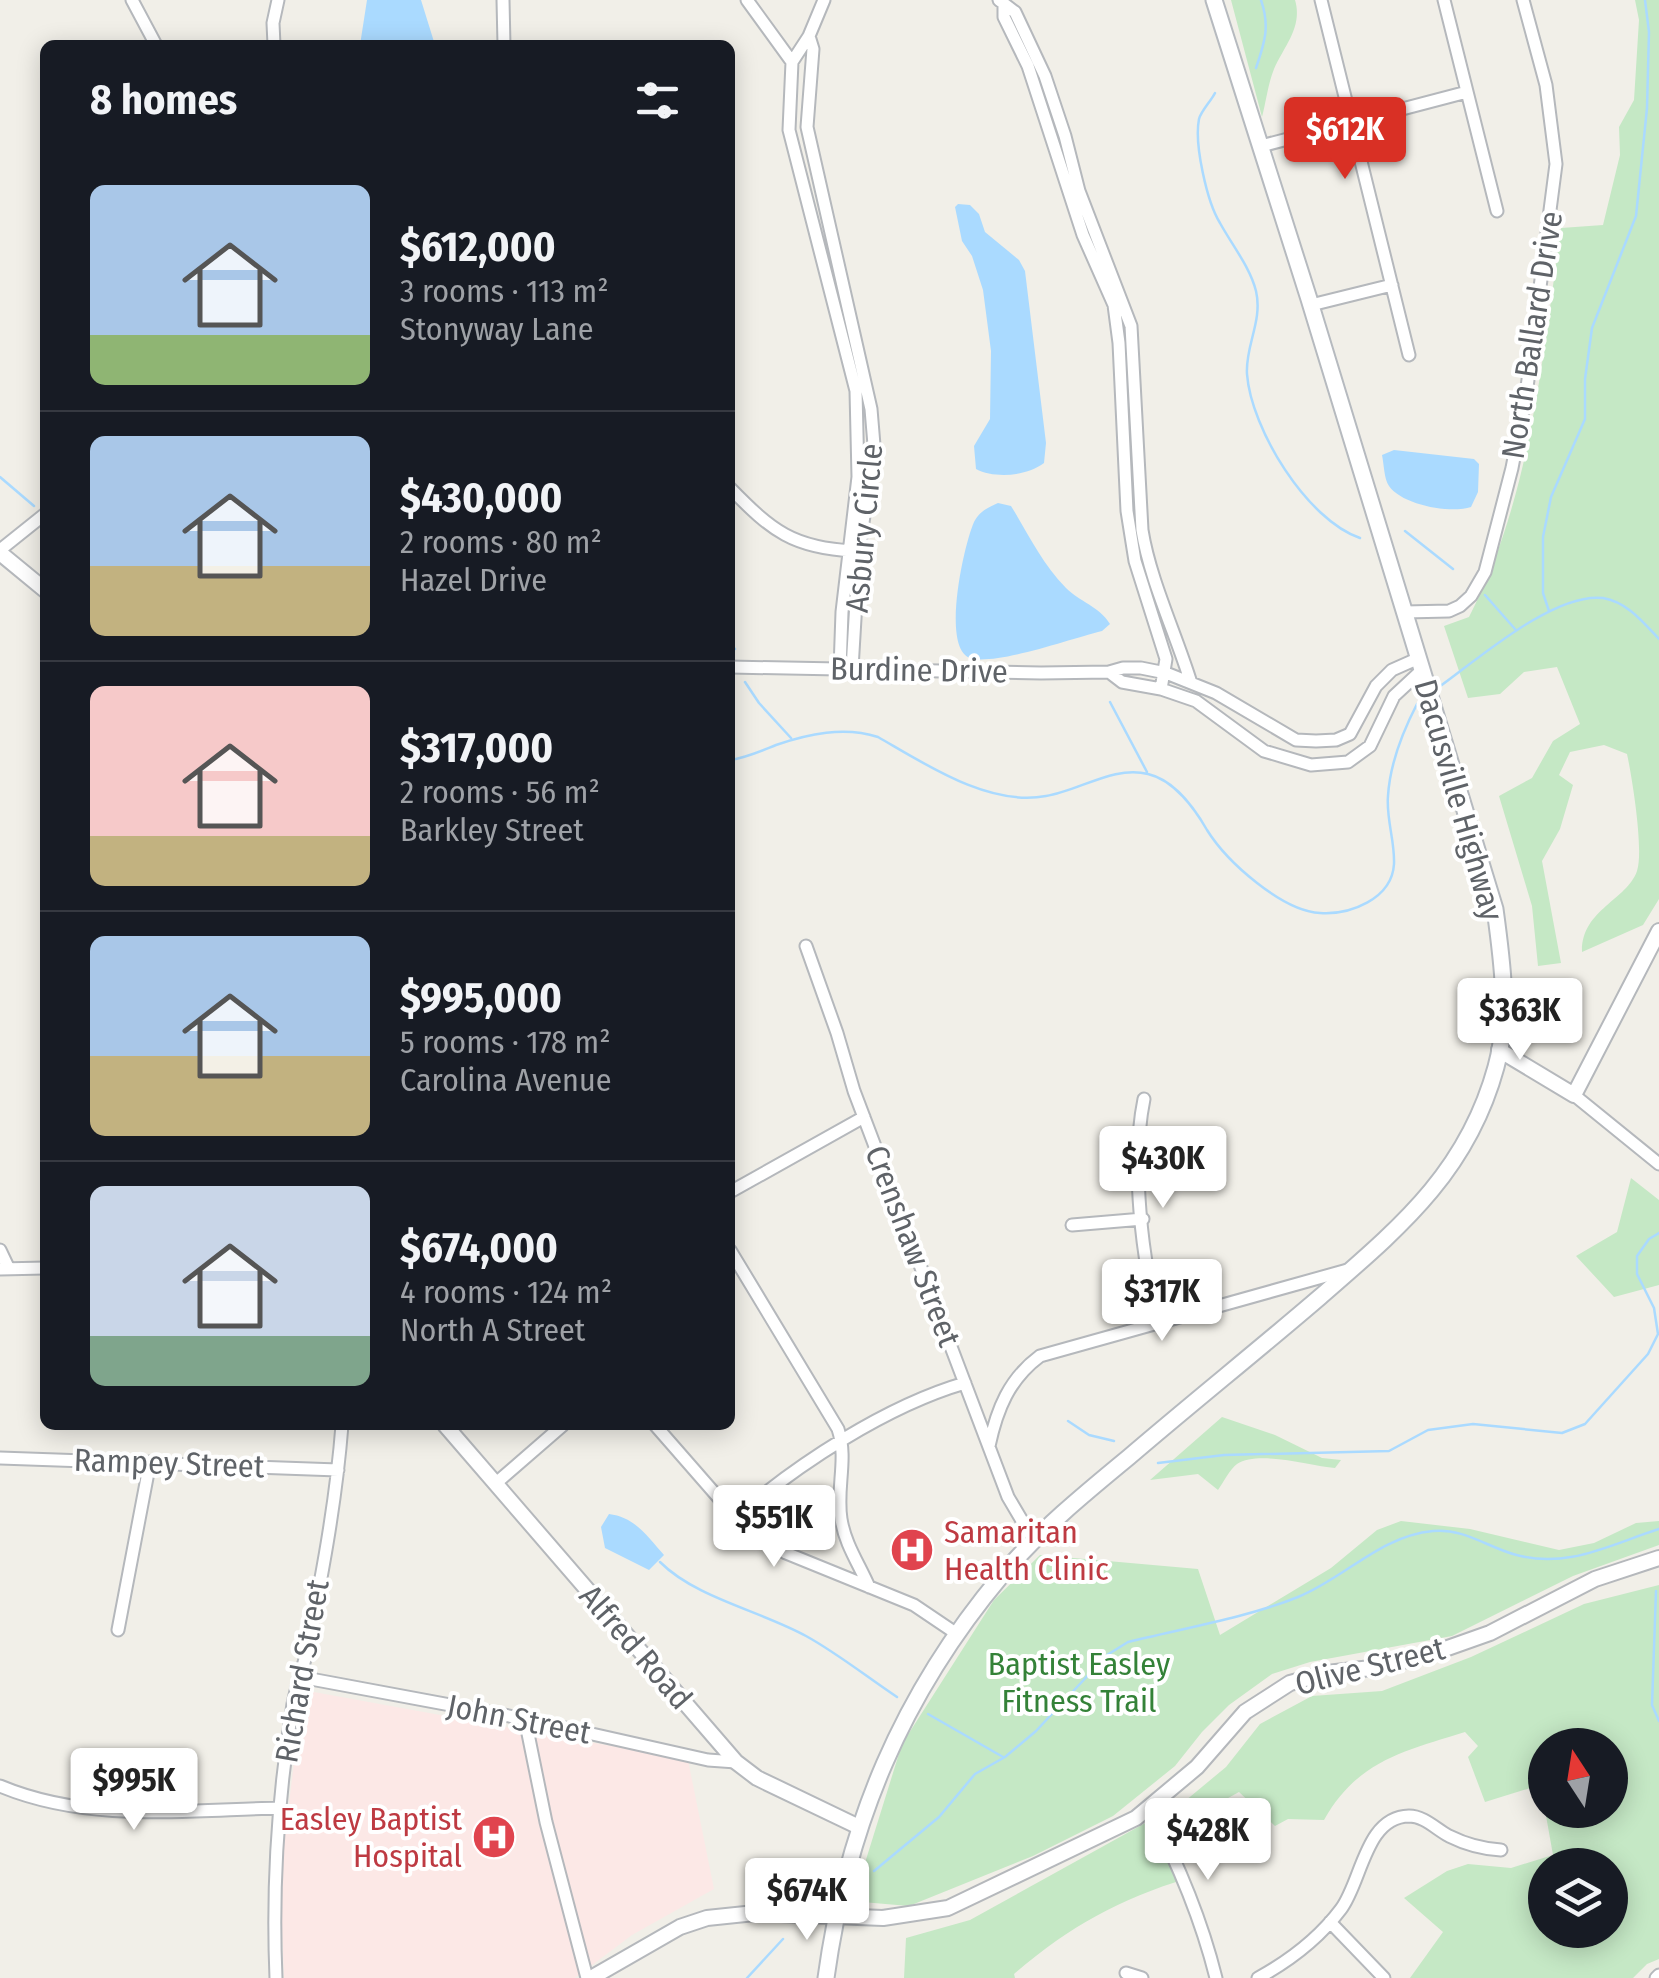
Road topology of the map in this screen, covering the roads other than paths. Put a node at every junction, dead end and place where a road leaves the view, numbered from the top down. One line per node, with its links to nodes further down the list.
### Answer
1 (132, 0): 12 (street)
2 (278, 0): 13 (street)
3 (503, 0): 14 (street)
4 (747, 0): 15 (street)
5 (824, 0): 11 (street, Asbury Circle)
6 (1214, 0): 18 (main road, Dacusville Highway)
7 (1321, 0): 17 (street)
8 (1444, 0): 16 (street)
9 (1522, 0): 37 (street, North Ballard Drive)
10 (1002, 3): 25 (street)
11 (808, 36): 15 (street, Asbury Circle); 19 (street, Asbury Circle)
12 (153, 40)
13 (274, 40)
14 (504, 40)
15 (792, 62): 20 (street, Asbury Circle)
16 (1467, 92): 17 (street); 21 (street)
17 (1351, 122): 18 (street); 22 (street)
18 (1261, 146): 23 (main road, Dacusville Highway)
19 (817, 182): 20 (street); 24 (street, Asbury Circle)
20 (804, 185): 24 (street, Asbury Circle)
21 (1497, 212)
22 (1392, 286): 23 (street); 26 (street)
23 (1311, 306): 37 (main road, Dacusville Highway)
24 (847, 334): 33 (street, Asbury Circle)
25 (1126, 347): 27 (street); 28 (street)
26 (1409, 354)
27 (1121, 399): 28 (street); 30 (street)
28 (1137, 400): 31 (street)
29 (735, 494): 33 (street)
30 (1126, 506): 31 (street); 35 (street)
31 (1141, 506): 35 (street)
32 (40, 518): 34 (street)
33 (854, 551): 40 (street, Asbury Circle)
34 (0, 552): 36 (street)
35 (1141, 560): 42 (street); 43 (street)
36 (40, 586)
37 (1405, 612): 38 (main road, Dacusville Highway)
38 (1420, 664): 43 (street, Burdine Drive); 44 (street, Burdine Drive); 47 (main road, Dacusville Highway)
39 (735, 667): 40 (street, Burdine Drive)
40 (846, 669): 41 (street, Burdine Drive)
41 (1109, 672): 42 (street, Burdine Drive); 44 (street, Burdine Drive)
42 (1166, 672): 43 (street, Burdine Drive); 44 (street)
43 (1191, 683)
44 (1161, 689)
45 (1659, 931): 48 (street)
46 (806, 946): 50 (street, Crenshaw Street)
47 (1499, 1050): 48 (street); 58 (main road, Dacusville Highway)
48 (1574, 1095): 51 (street)
49 (1144, 1099): 53 (street)
50 (864, 1118): 52 (street); 61 (street, Crenshaw Street)
51 (1659, 1164)
52 (735, 1189)
53 (1143, 1219): 54 (street); 60 (street)
54 (1072, 1226)
55 (0, 1250): 59 (street)
56 (735, 1258): 66 (street)
57 (40, 1268): 59 (street)
58 (1355, 1268): 60 (street); 73 (main road, Dacusville Highway)
59 (4, 1269)
60 (1160, 1323): 67 (street)
61 (965, 1383): 66 (street); 67 (street, Crenshaw Street)
62 (342, 1430): 70 (street, Richard Street)
63 (449, 1430): 71 (street, Alfred Road)
64 (557, 1430): 71 (street)
65 (659, 1430): 72 (street)
66 (843, 1442): 72 (street); 75 (street)
67 (989, 1446): 73 (street, Crenshaw Street)
68 (0, 1458): 69 (street, Rampey Street)
69 (150, 1462): 70 (street, Rampey Street); 76 (street)
70 (338, 1470): 78 (street, Richard Street)
71 (495, 1484): 80 (street, Alfred Road)
72 (736, 1517): 75 (street)
73 (1034, 1541): 77 (main road, Dacusville Highway)
74 (1659, 1558): 83 (street, Olive Street)
75 (869, 1587): 77 (street)
76 (118, 1630)
77 (957, 1634): 84 (main road, Dacusville Highway)
78 (300, 1678): 79 (street, John Street); 82 (street, Richard Street)
79 (525, 1719): 80 (street, John Street); 90 (street)
80 (736, 1762): 84 (street, Alfred Road)
81 (0, 1786): 82 (street)
82 (280, 1808): 89 (street, Richard Street)
83 (1149, 1808): 86 (street, Olive Street); 93 (street)
84 (859, 1827): 86 (main road, Dacusville Highway)
85 (1501, 1850): 87 (street)
86 (834, 1917): 90 (street, Olive Street); 91 (main road, Dacusville Highway)
87 (1330, 1922): 94 (street); 95 (street)
88 (1126, 1973): 92 (street)
89 (276, 1978)
90 (589, 1978)
91 (826, 1978)
92 (1142, 1978)
93 (1216, 1978)
94 (1258, 1978)
95 (1384, 1978)

